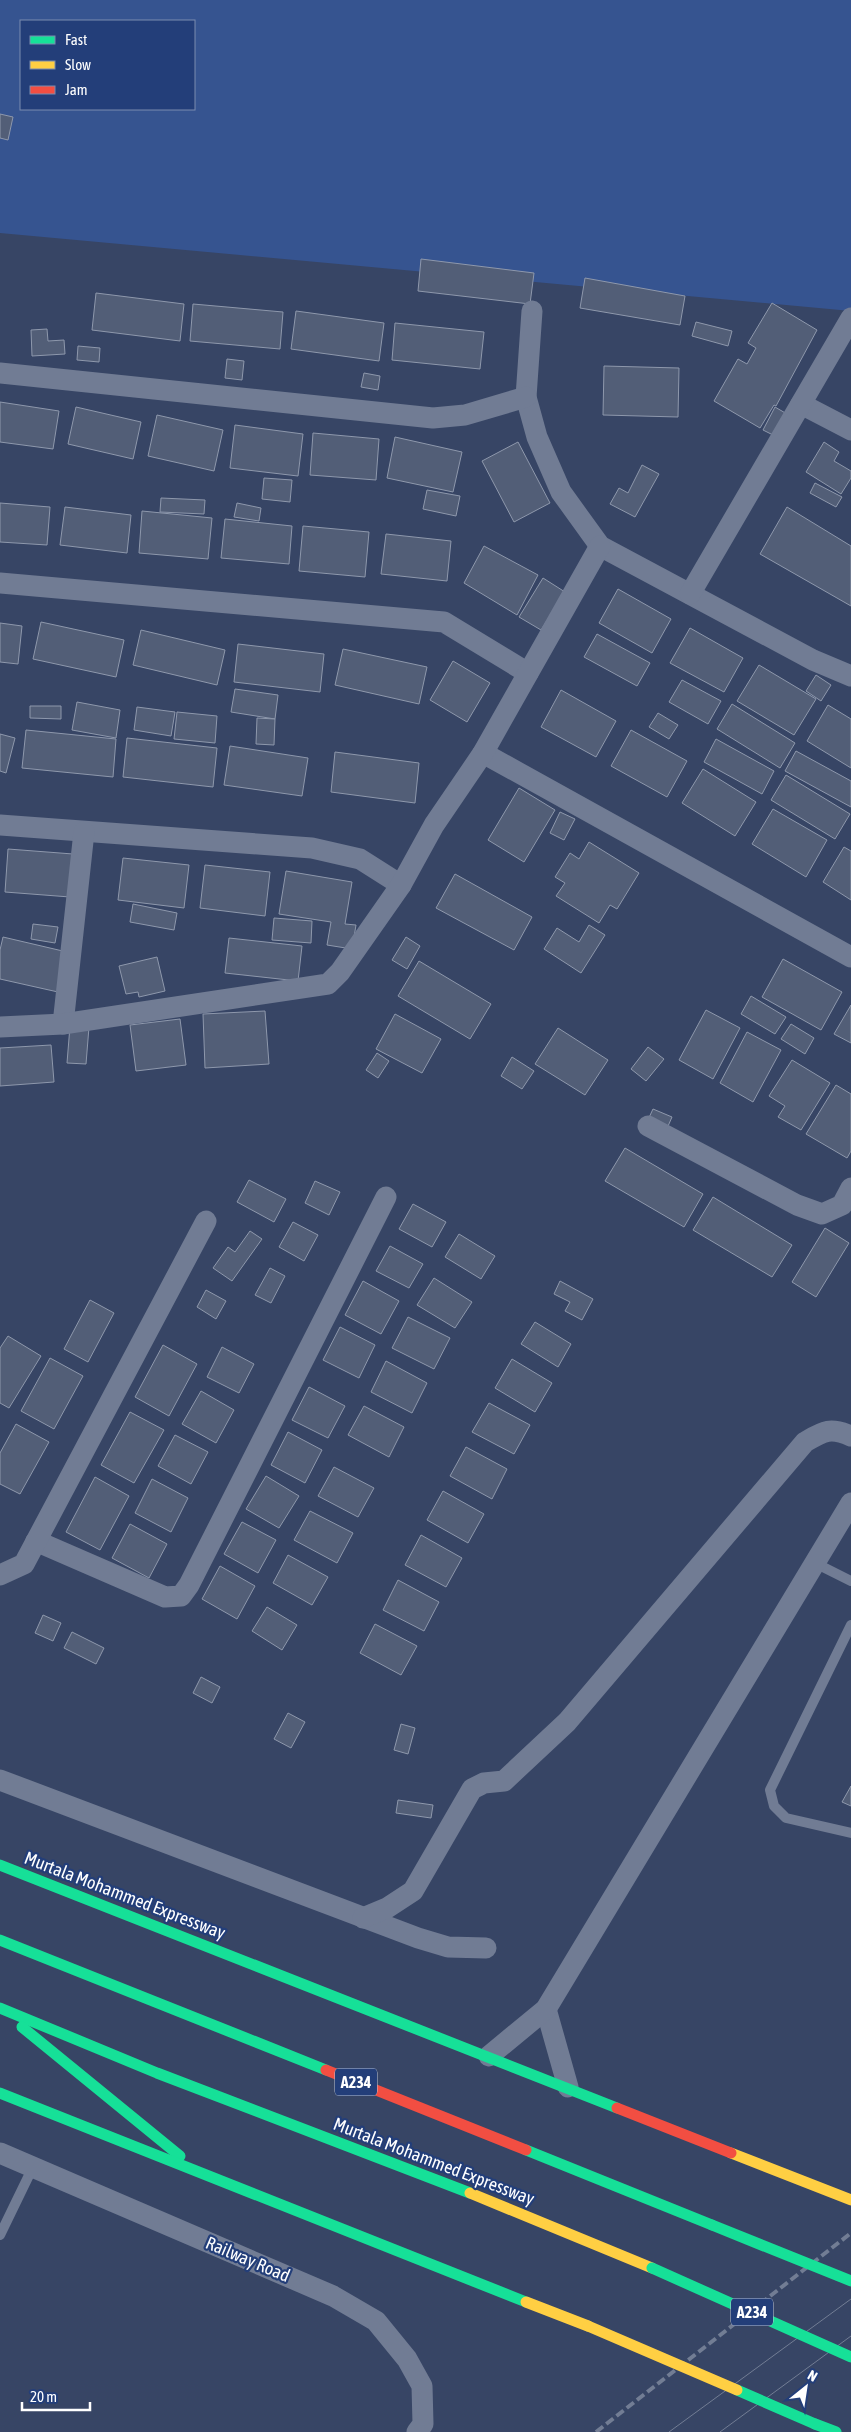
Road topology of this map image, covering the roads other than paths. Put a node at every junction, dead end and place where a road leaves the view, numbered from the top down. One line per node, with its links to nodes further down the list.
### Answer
1 (532, 311): 4 (street)
2 (851, 318): 5 (street)
3 (0, 373): 4 (street)
4 (526, 398): 7 (street)
5 (801, 404): 6 (street); 9 (street)
6 (851, 430)
7 (600, 546): 9 (street); 10 (street)
8 (0, 583): 10 (street)
9 (690, 594): 11 (street)
10 (528, 673): 12 (street)
11 (851, 676)
12 (483, 752): 15 (street); 16 (street)
13 (0, 825): 14 (street)
14 (84, 832): 15 (street); 17 (street)
15 (401, 886): 17 (street)
16 (851, 957)
17 (63, 1024): 18 (street)
18 (0, 1027)
19 (648, 1126): 20 (street)
20 (851, 1188)
21 (386, 1197): 25 (street)
22 (206, 1222): 25 (street)
23 (851, 1436): 33 (street)
24 (851, 1503): 26 (street)
25 (36, 1541): 27 (street)
26 (815, 1563): 28 (lane); 37 (street)
27 (0, 1574)
28 (851, 1581)
29 (851, 1625): 31 (lane)
30 (0, 1780): 33 (street)
31 (851, 1833)
32 (0, 1865): 38 (highway, Murtala Mohammed Expressway)
33 (363, 1918): 35 (street)
34 (0, 1940): 46 (highway, A234, bridge)
35 (486, 1948)
36 (0, 2008): 43 (highway); 47 (highway, Murtala Mohammed Expressway / A234, bridge)
37 (546, 2009): 38 (street); 39 (street)
38 (490, 2056): 39 (highway, Murtala Mohammed Expressway)
39 (568, 2087): 44 (highway, Murtala Mohammed Expressway)
40 (0, 2093): 43 (highway)
41 (0, 2153): 42 (street, Railway Road)
42 (33, 2167): 45 (lane); 48 (street, Railway Road)
43 (201, 2173): 49 (highway, bridge)
44 (851, 2200)
45 (0, 2235)
46 (851, 2281)
47 (851, 2357)
48 (417, 2432)
49 (836, 2432)

